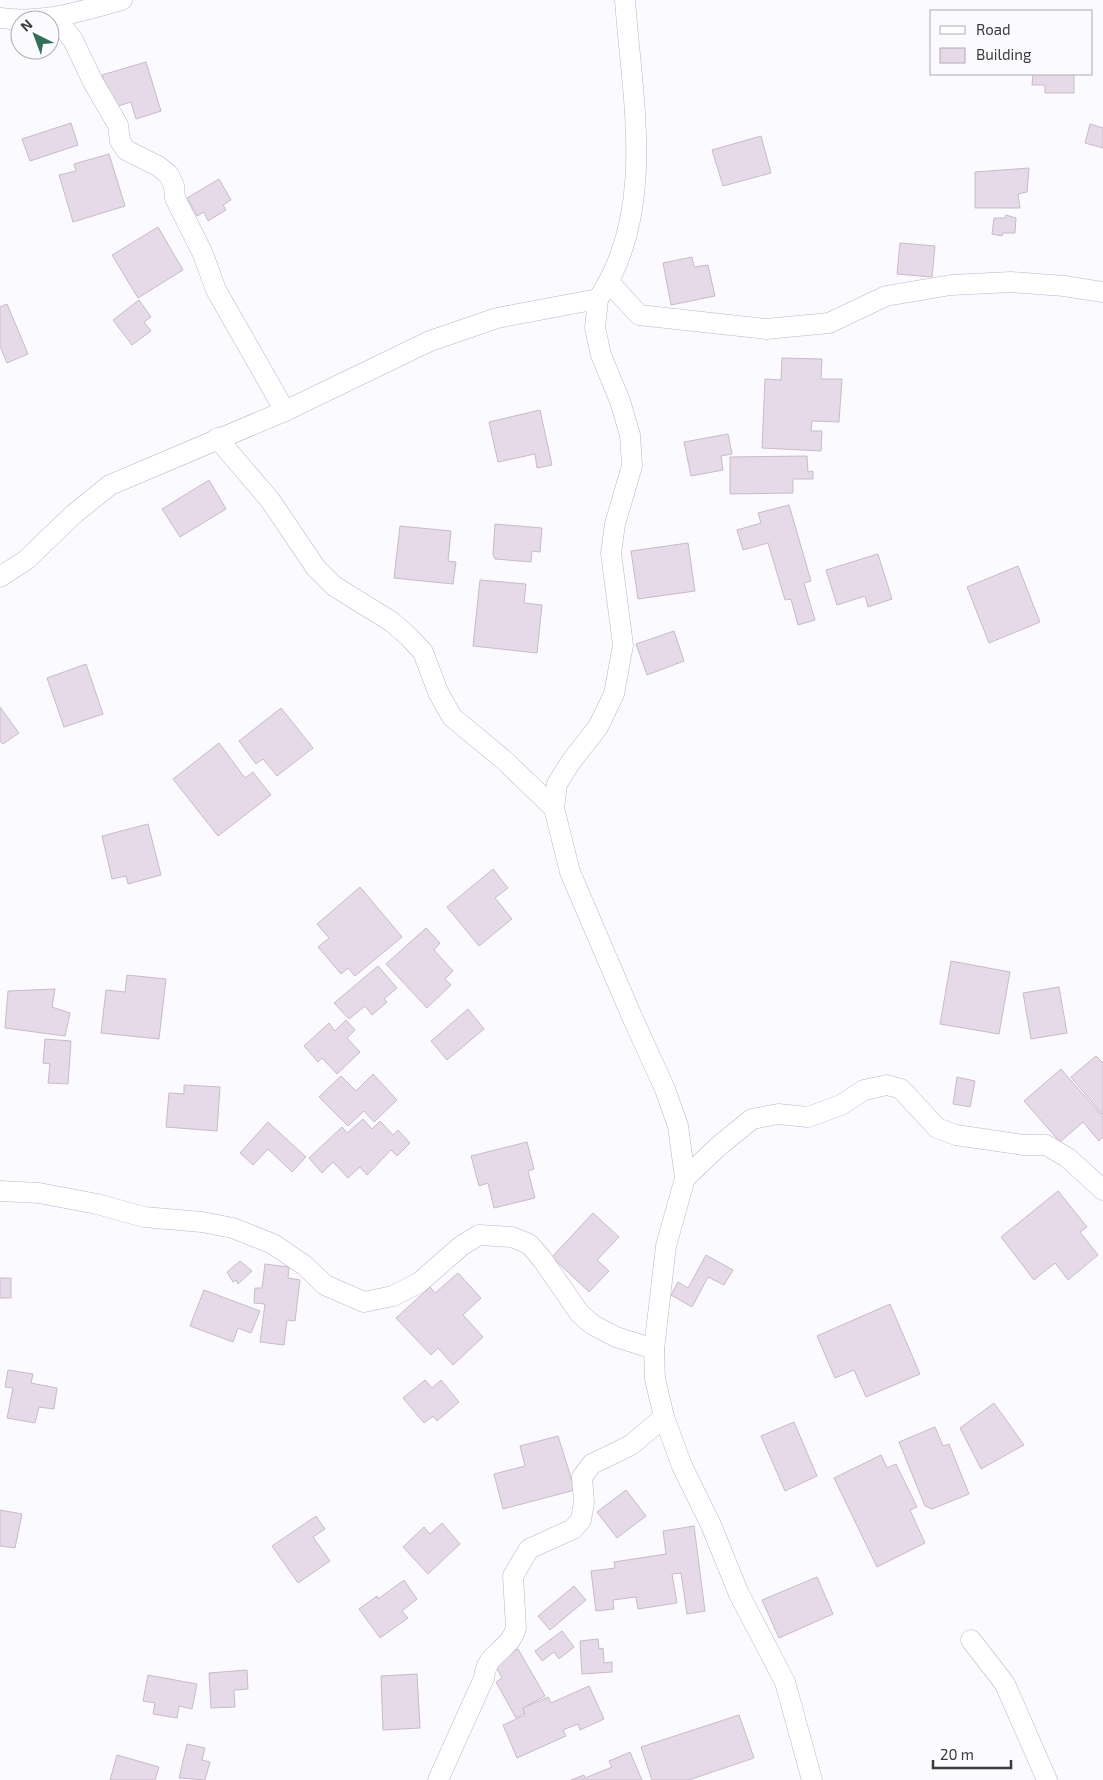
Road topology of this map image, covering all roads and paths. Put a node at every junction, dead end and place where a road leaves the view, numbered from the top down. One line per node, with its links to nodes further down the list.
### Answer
1 (122, 0): 3 (street)
2 (625, 0): 5 (street)
3 (60, 15)
4 (60, 23): 8 (street)
5 (609, 282): 6 (street); 7 (street)
6 (1103, 292)
7 (598, 299): 8 (street); 11 (street)
8 (285, 411): 9 (street)
9 (217, 438): 10 (street); 11 (street)
10 (0, 577)
11 (554, 808): 12 (street)
12 (686, 1178): 13 (street); 15 (street)
13 (1103, 1190)
14 (0, 1191): 15 (street)
15 (654, 1348): 16 (street)
16 (664, 1417): 18 (street); 19 (street)
17 (971, 1640): 20 (street)
18 (438, 1780)
19 (812, 1780)
20 (1046, 1780)

